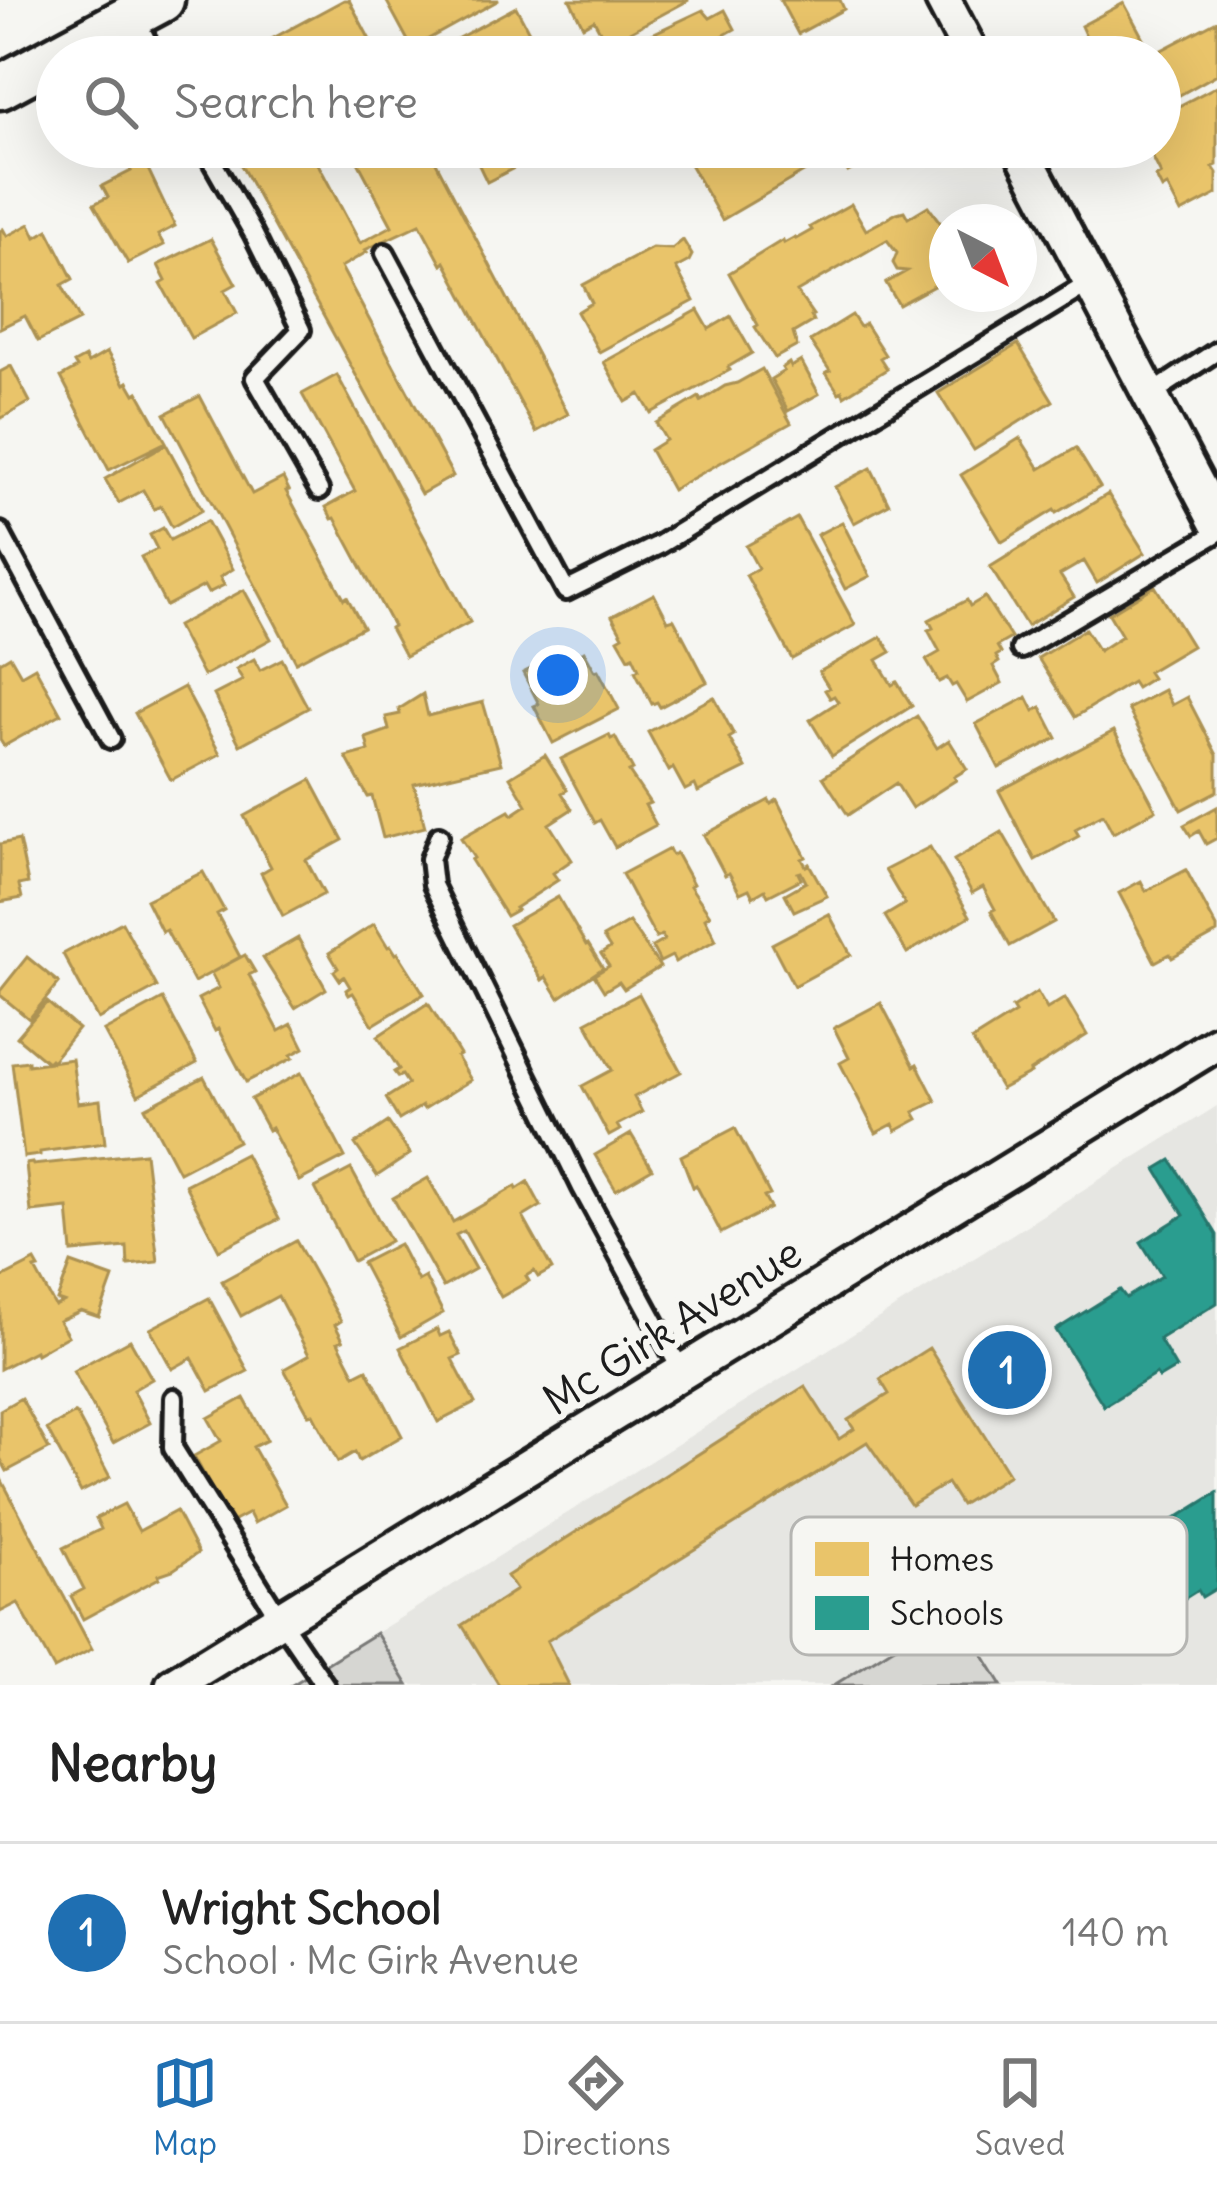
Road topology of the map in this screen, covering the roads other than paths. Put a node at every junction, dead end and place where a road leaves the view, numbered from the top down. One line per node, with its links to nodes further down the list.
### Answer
1 (943, 0): 4 (street)
2 (148, 8): 3 (street)
3 (96, 36)
4 (962, 36)
5 (36, 68): 6 (street)
6 (0, 87)
7 (216, 168): 13 (lane)
8 (1031, 168): 10 (street)
9 (386, 253): 10 (lane)
10 (1091, 282): 12 (street)
11 (1217, 351): 12 (lane)
12 (1150, 394): 14 (street)
13 (320, 490)
14 (1217, 524)
15 (0, 532): 18 (lane)
16 (1217, 533): 17 (lane)
17 (1021, 650)
18 (111, 739)
19 (439, 836): 21 (lane)
20 (1217, 1043): 21 (street, Mc Girk Avenue)
21 (682, 1372): 23 (street, Mc Girk Avenue)
22 (174, 1398): 23 (lane)
23 (280, 1619): 24 (street, Mc Girk Avenue); 25 (lane)
24 (173, 1685)
25 (325, 1685)

